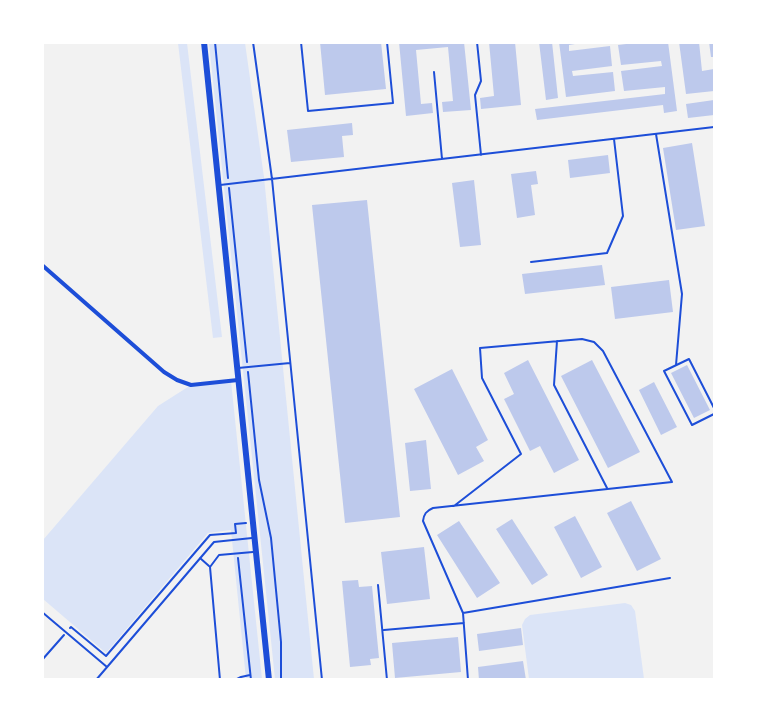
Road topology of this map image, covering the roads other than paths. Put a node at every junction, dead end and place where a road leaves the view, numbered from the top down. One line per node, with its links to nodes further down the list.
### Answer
1 (204, 42): 13 (main road)
2 (253, 42): 12 (lane)
3 (301, 42): 4 (lane)
4 (387, 42)
5 (477, 42): 10 (lane)
6 (434, 72): 11 (lane)
7 (714, 127): 8 (lane)
8 (656, 134): 9 (lane); 18 (lane)
9 (614, 139): 10 (lane); 14 (lane)
10 (481, 155): 11 (lane)
11 (442, 159): 12 (lane)
12 (272, 179): 13 (lane); 17 (lane)
13 (218, 185): 19 (main road)
14 (531, 262)
15 (42, 265): 20 (street)
16 (557, 341): 23 (lane); 23 (lane); 24 (lane)
17 (290, 363): 19 (lane); 39 (lane)
18 (676, 365): 21 (lane); 22 (lane)
19 (237, 368): 20 (main road)
20 (238, 380): 25 (main road)
21 (714, 408)
22 (714, 414)
23 (607, 489): 24 (lane)
24 (454, 506): 32 (lane)
25 (254, 538): 26 (main road); 27 (lane)
26 (256, 552): 28 (lane); 38 (main road)
27 (200, 558): 28 (lane); 35 (lane)
28 (210, 567): 37 (lane)
29 (670, 578): 32 (lane)
30 (378, 585): 34 (lane)
31 (42, 612): 35 (lane)
32 (463, 613): 33 (lane)
33 (464, 623): 34 (lane); 41 (lane)
34 (383, 630): 40 (lane)
35 (107, 667): 36 (lane)
36 (96, 680)
37 (220, 680)
38 (269, 680)
39 (322, 680)
40 (387, 680)
41 (468, 680)

